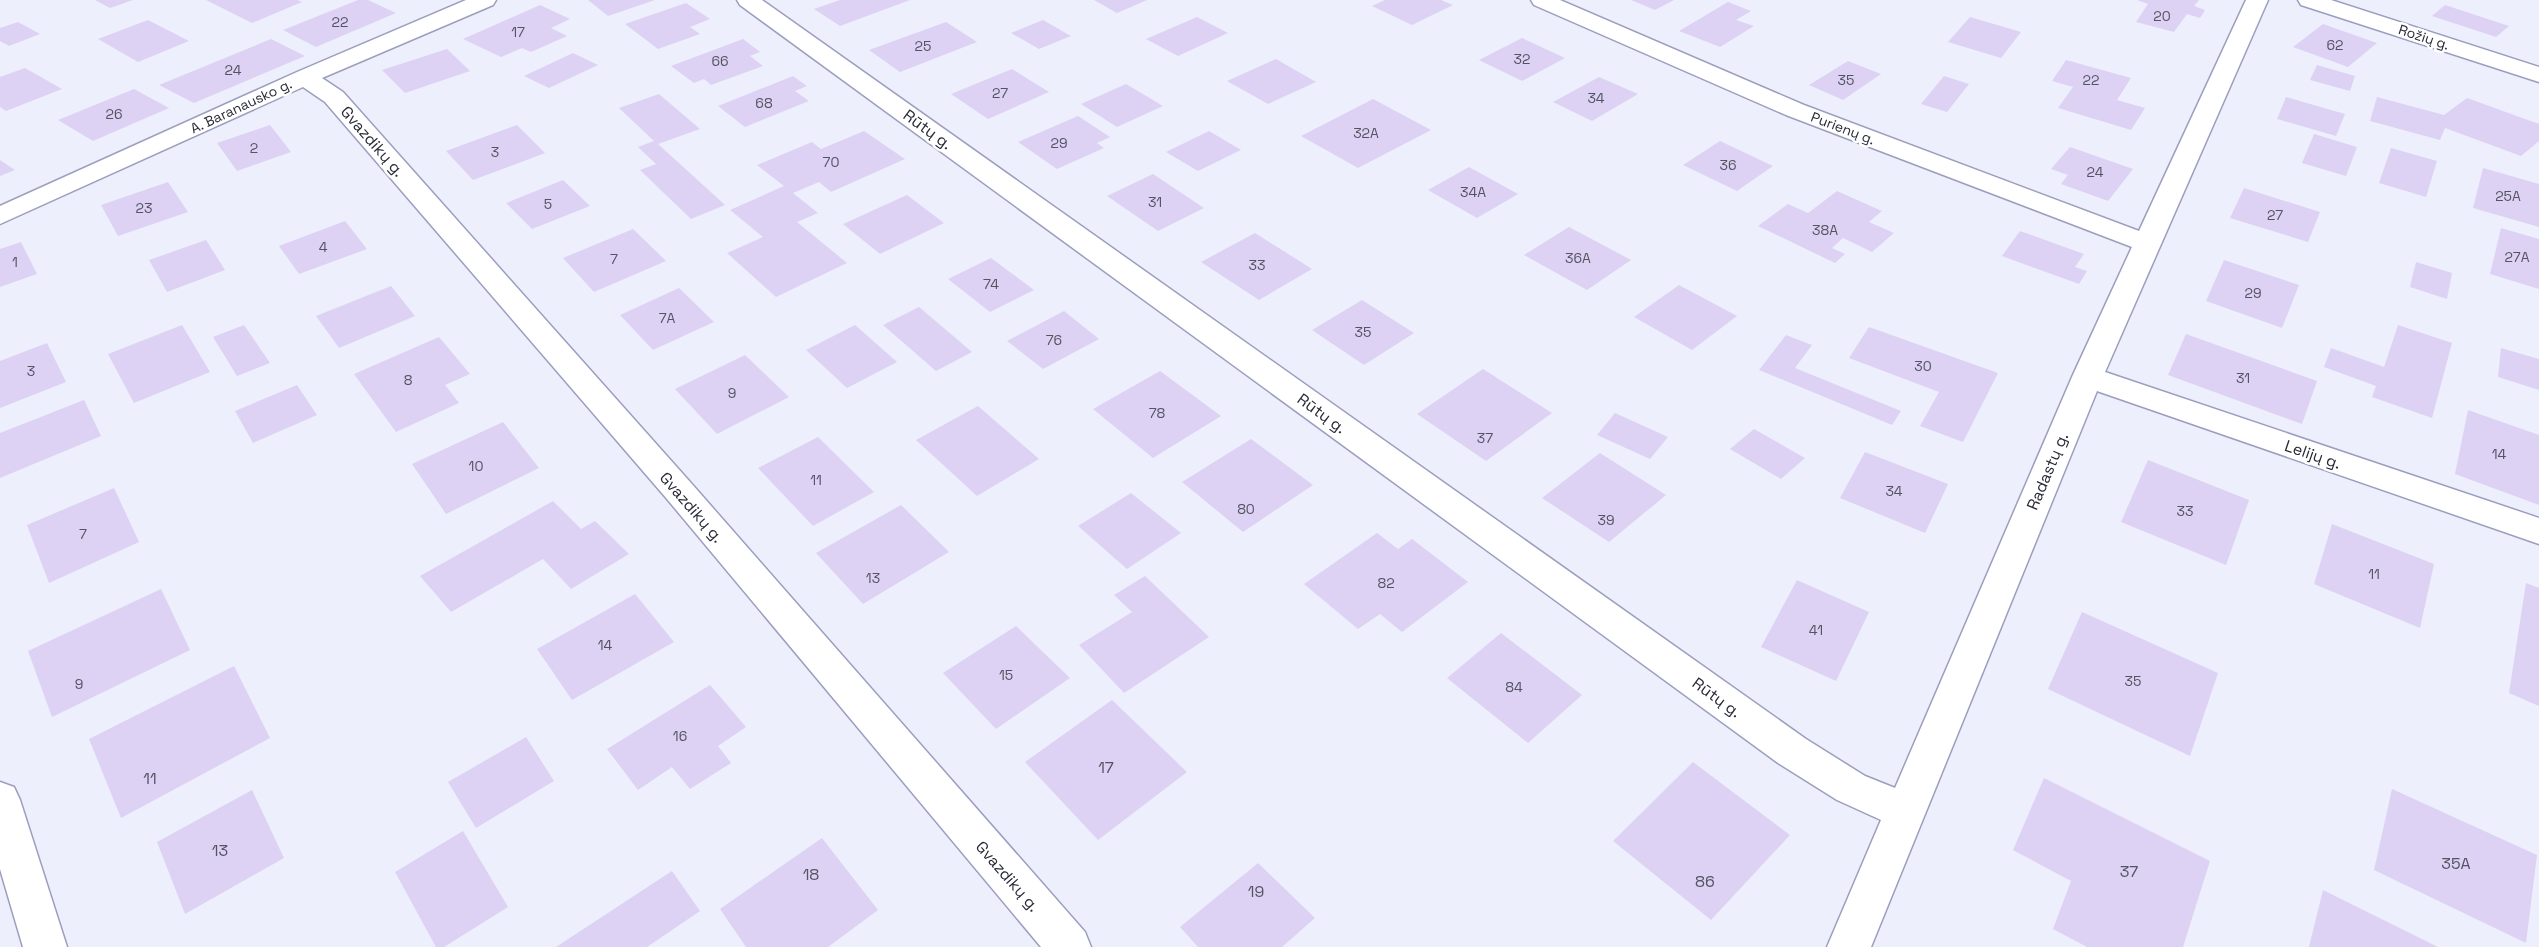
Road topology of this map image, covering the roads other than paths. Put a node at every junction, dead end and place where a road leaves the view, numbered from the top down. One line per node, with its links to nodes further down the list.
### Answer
1 (484, 0): 7 (street, A. Baranausko g.)
2 (748, 0): 13 (street, Rūtų g.)
3 (1542, 0): 9 (street, Purienų g.)
4 (2258, 0): 9 (street, Radastų g.)
5 (2309, 0): 6 (street, Rožių g.)
6 (2539, 75)
7 (305, 77): 8 (street, A. Baranausko g.); 15 (street, Gvazdikų g.)
8 (0, 216)
9 (2148, 244): 10 (street, Radastų g.)
10 (2087, 377): 11 (street, Lelijų g.); 13 (street, Radastų g.)
11 (2539, 531)
12 (0, 800): 14 (street)
13 (1905, 811): 16 (street, Radastų g.)
14 (45, 947)
15 (1069, 947)
16 (1849, 947)

